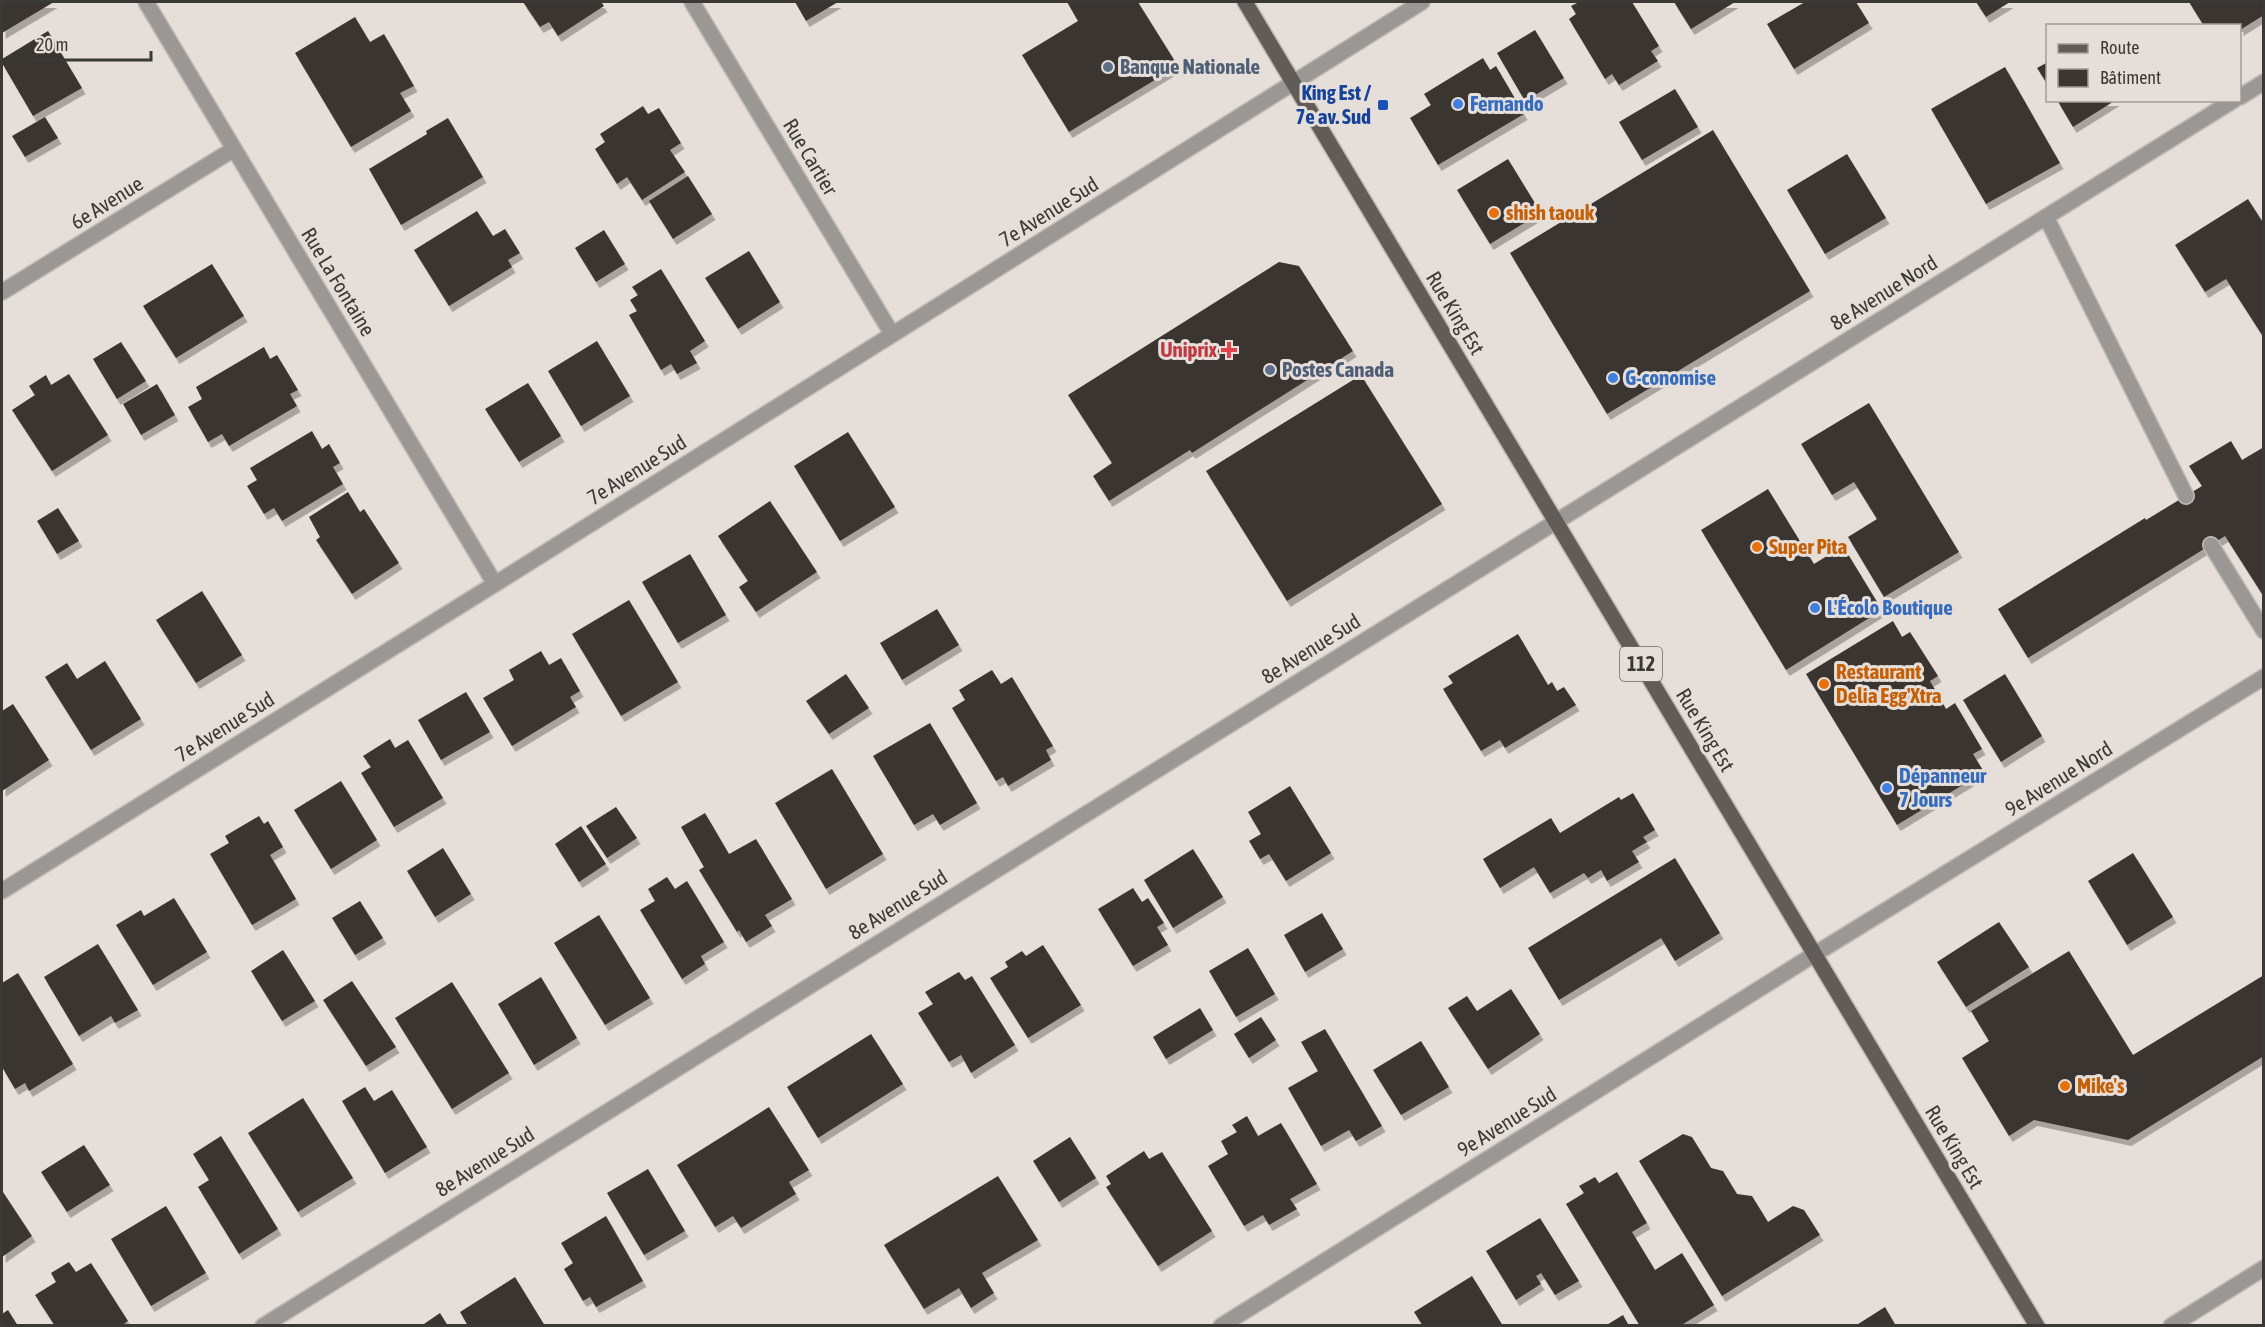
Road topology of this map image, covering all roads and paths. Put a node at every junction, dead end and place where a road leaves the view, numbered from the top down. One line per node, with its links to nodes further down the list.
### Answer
1 (146, 2): 9 (street, Rue La Fontaine)
2 (692, 2): 12 (street, Rue Cartier)
3 (1245, 2): 5 (main road, Rue King Est / 112)
4 (1422, 2): 5 (street, 7e Avenue Sud)
5 (1293, 81): 12 (street, 7e Avenue Sud); 14 (main road, Rue King Est / 112)
6 (2264, 82): 7 (street)
7 (2241, 96)
8 (2231, 102): 10 (street, 8e Avenue Nord)
9 (234, 149): 11 (street, 6e Avenue); 16 (street, Rue La Fontaine)
10 (2046, 217): 13 (street); 14 (street, 8e Avenue Nord)
11 (2, 292)
12 (892, 334): 16 (street, 7e Avenue Sud)
13 (2186, 496)
14 (1556, 522): 20 (main road, Rue King Est / 112); 22 (street, 8e Avenue Sud)
15 (2211, 544): 17 (street)
16 (495, 584): 19 (street, 7e Avenue Sud)
17 (2264, 631)
18 (2264, 677): 20 (street, 9e Avenue Nord)
19 (2, 891)
20 (1815, 954): 23 (street, 9e Avenue Sud); 24 (main road, Rue King Est / 112)
21 (2264, 1268): 25 (street)
22 (263, 1326)
23 (1221, 1326)
24 (2037, 1326)
25 (2171, 1326)

